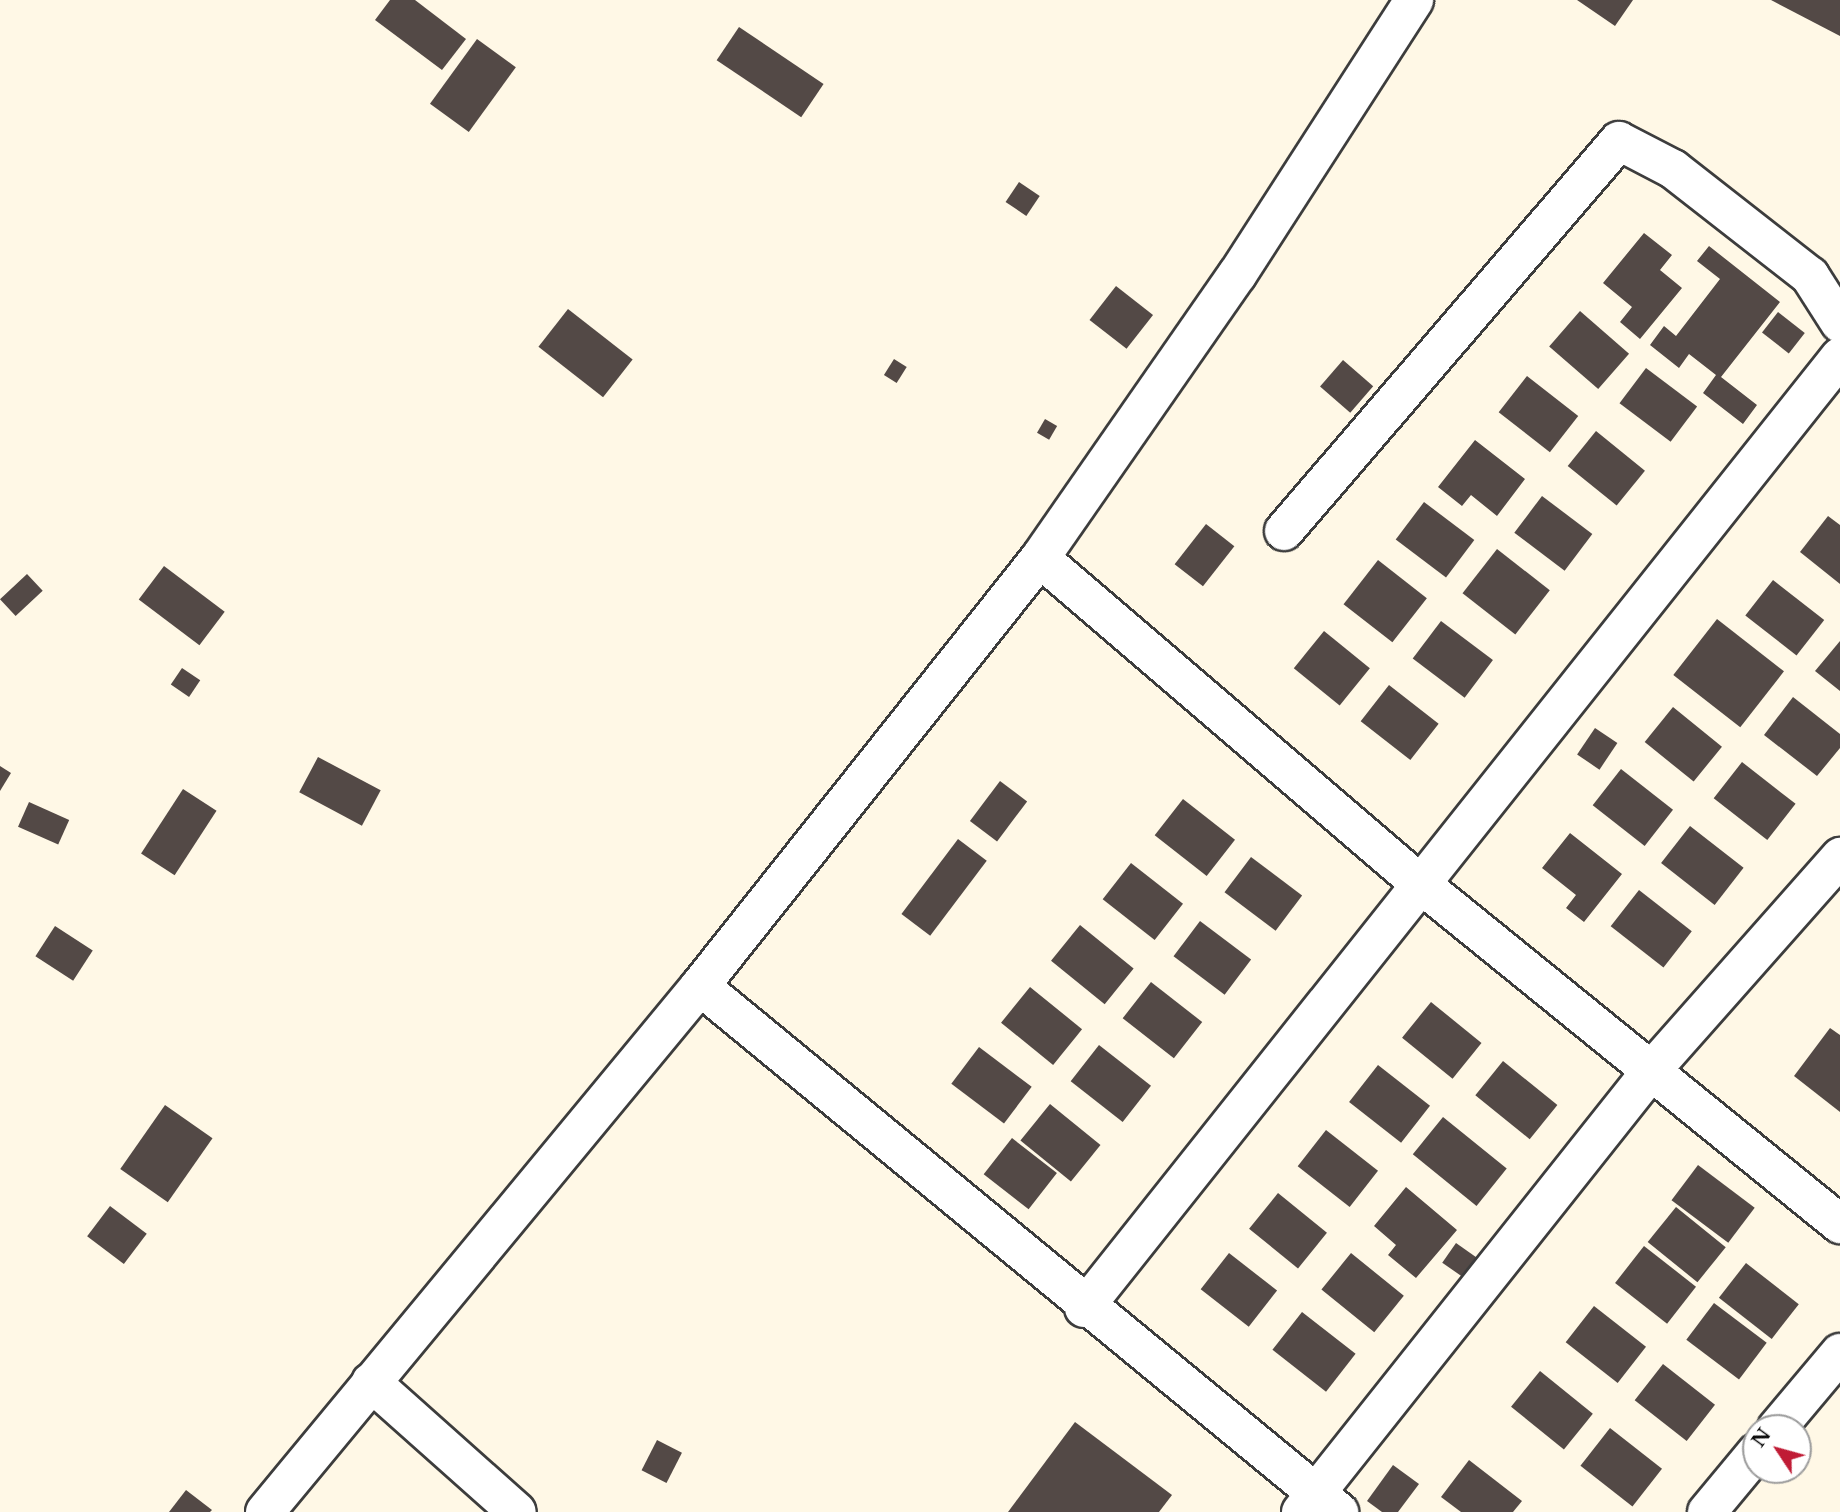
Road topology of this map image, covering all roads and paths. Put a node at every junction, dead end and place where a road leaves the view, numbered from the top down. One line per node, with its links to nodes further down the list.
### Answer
1 (1414, 0): 5 (street)
2 (1840, 324): 4 (street)
3 (1840, 357): 7 (street)
4 (1284, 531)
5 (1040, 558): 7 (street); 8 (street)
6 (1840, 856): 9 (street)
7 (1417, 881): 9 (street); 11 (street)
8 (700, 986): 11 (street); 13 (street)
9 (1651, 1071): 10 (street); 16 (street)
10 (1840, 1224)
11 (1084, 1308): 16 (street)
12 (1840, 1353): 14 (street)
13 (371, 1382): 17 (street); 18 (street)
14 (1789, 1414)
15 (1742, 1470): 19 (street)
16 (1319, 1506)
17 (265, 1512)
18 (517, 1512)
19 (1707, 1512)

